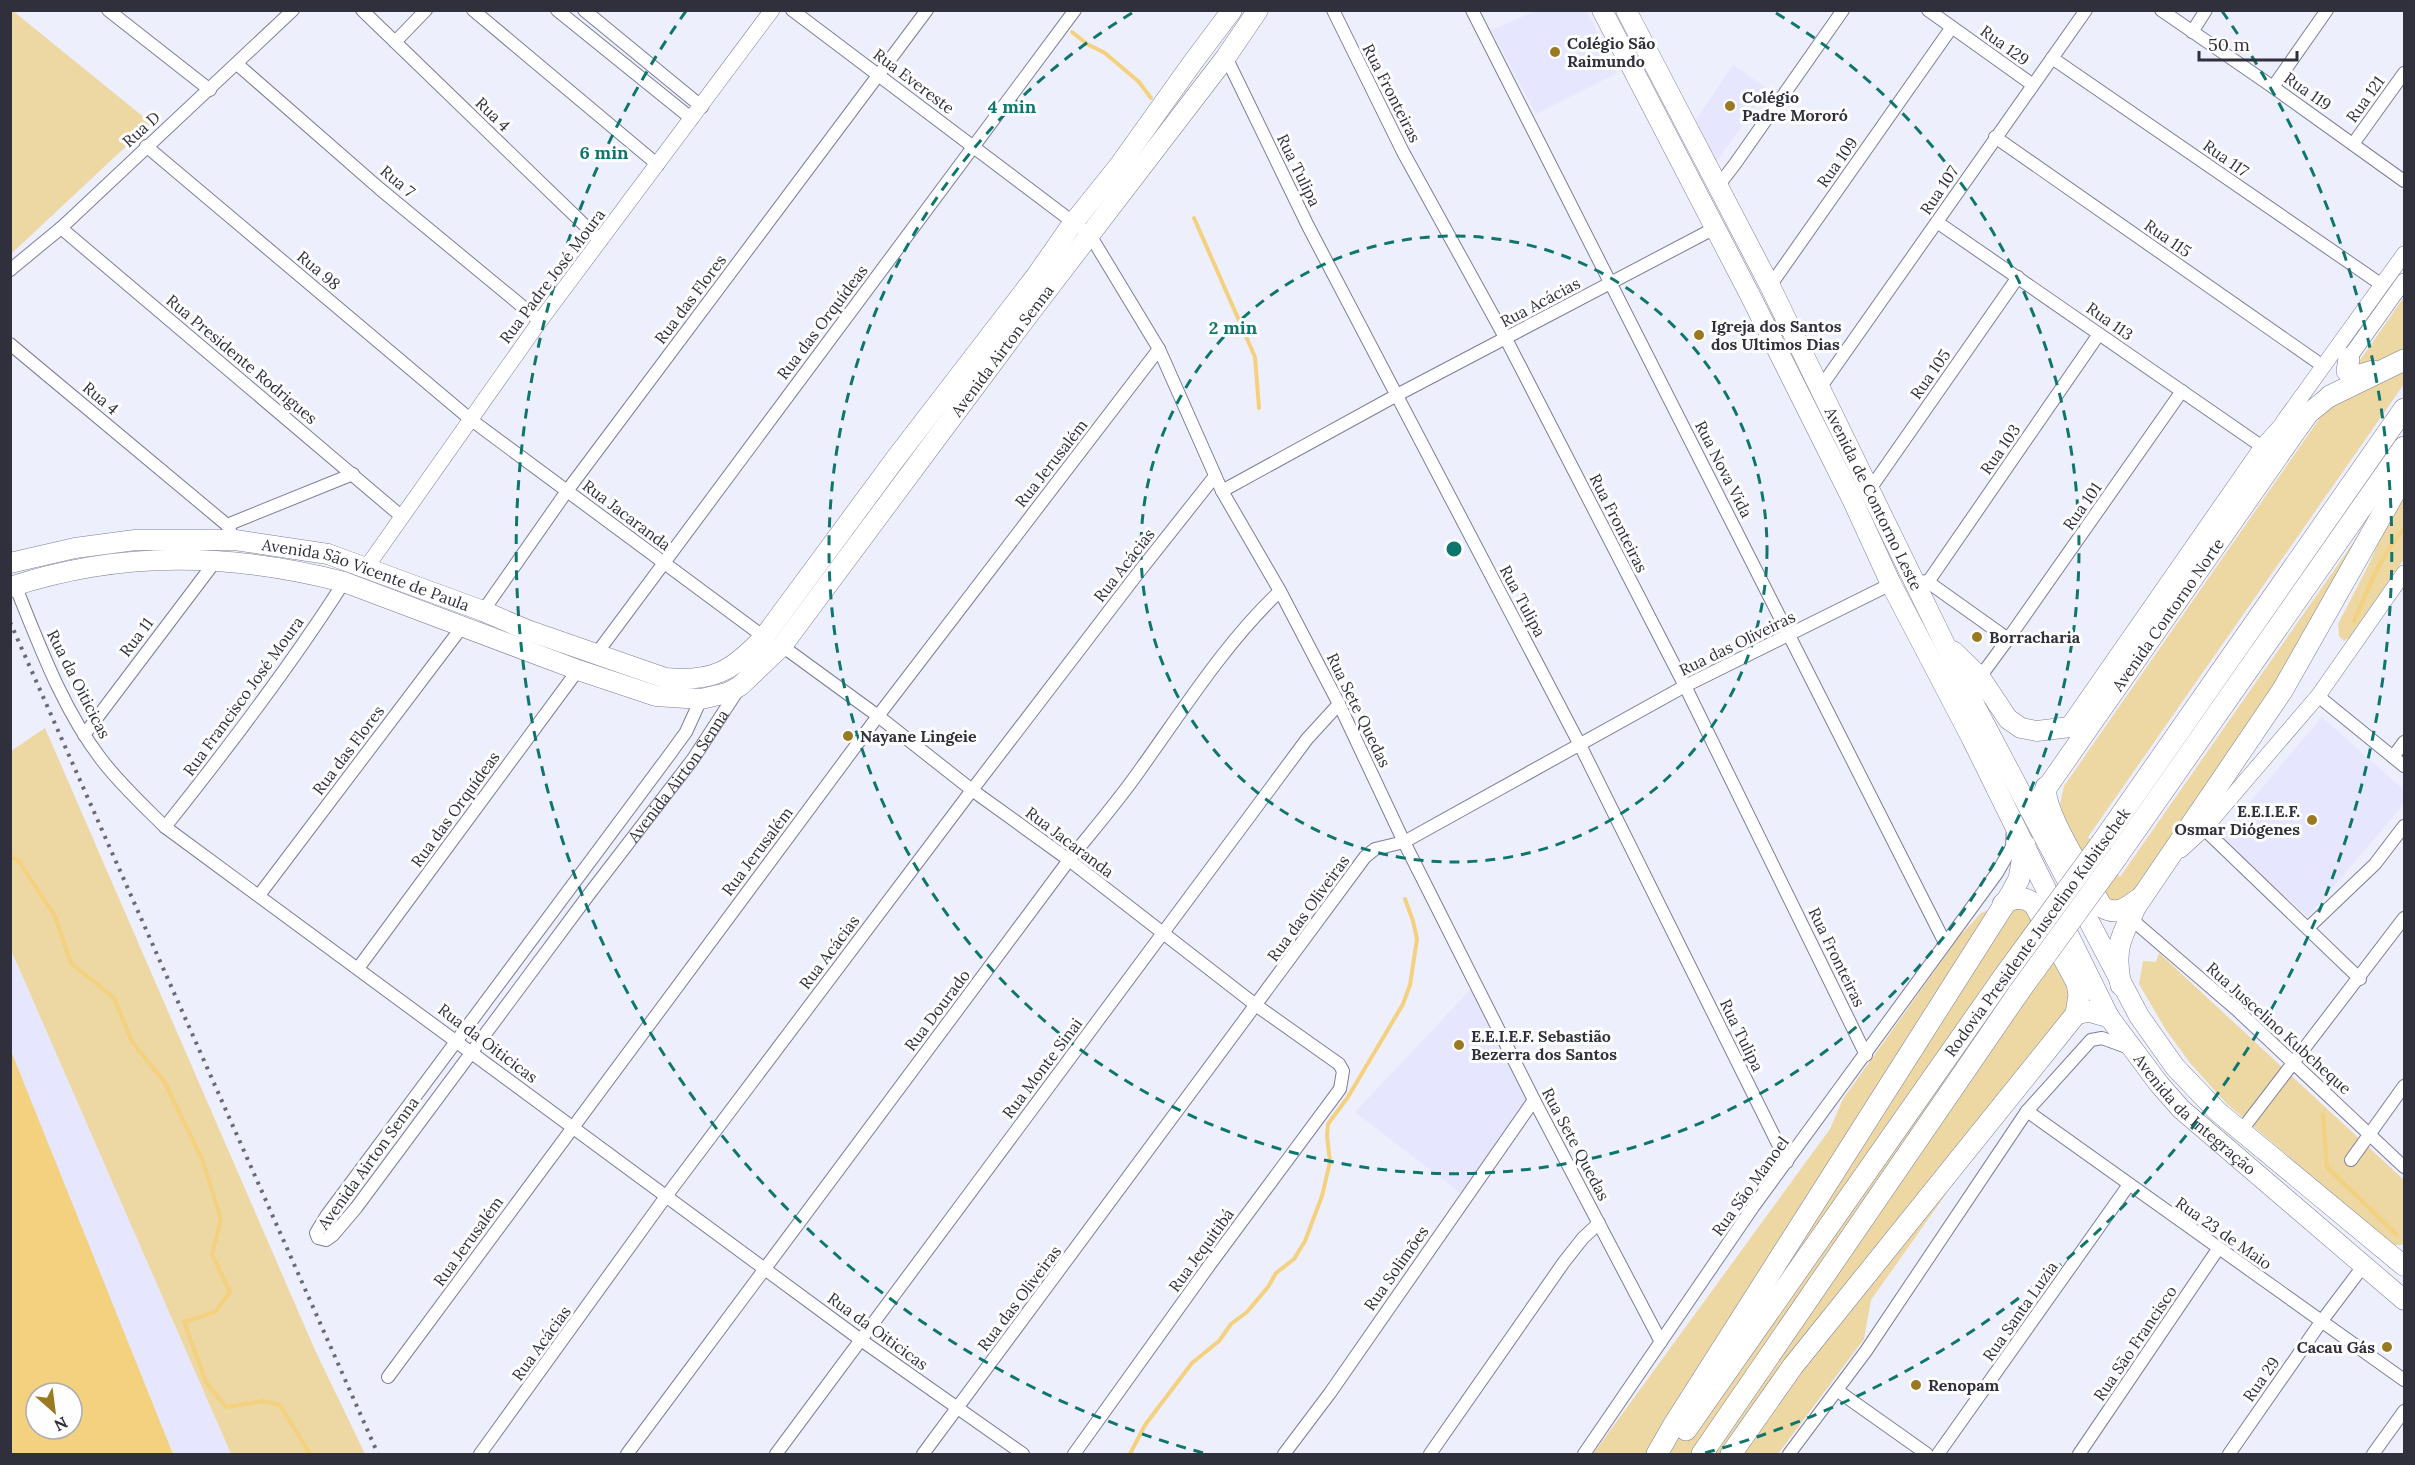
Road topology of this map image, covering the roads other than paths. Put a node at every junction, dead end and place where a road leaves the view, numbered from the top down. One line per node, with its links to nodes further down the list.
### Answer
1 (108, 10): 36 (street)
2 (293, 10): 31 (street, Rua D)
3 (362, 10): 26 (street, Rua 4)
4 (426, 10): 26 (street)
5 (473, 10): 43 (street)
6 (557, 10): 28 (street)
7 (584, 10): 27 (street)
8 (772, 10): 37 (street, Rua Padre José Moura)
9 (792, 10): 33 (street, Rua Evereste)
10 (927, 10): 33 (street, Rua das Flores)
11 (1075, 10): 42 (street, Rua das Orquídeas)
12 (1232, 10): 47 (main road, Avenida Airton Senna)
13 (1258, 10): 29 (main road, Avenida Airton Senna)
14 (1333, 10): 63 (street, Rua Fronteiras)
15 (1472, 10): 57 (street, Rua Nova Vida)
16 (1602, 10): 49 (main road, Avenida de Contorno Leste)
17 (1626, 10): 45 (main road, Avenida de Contorno Leste)
18 (1843, 10): 45 (street)
19 (1928, 10): 24 (street, Rua 129)
20 (2086, 10): 30 (street, Rua 107)
21 (2161, 10): 25 (street, Rua 119)
22 (2206, 10): 25 (street)
23 (2327, 10): 35 (street)
24 (1952, 27): 34 (street, Rua 129); 59 (street, Rua 109)
25 (2192, 32): 35 (street, Rua 119)
26 (395, 42): 51 (street, Rua 4)
27 (623, 42): 28 (street); 37 (street)
28 (611, 55): 38 (street)
29 (1226, 57): 50 (main road, Avenida Airton Senna); 73 (street, Rua Tulipa)
30 (2052, 58): 34 (street, Rua 107); 58 (street, Rua 117)
31 (237, 64): 36 (street, Rua D); 61 (street, Rua 7)
32 (2404, 73): 40 (street, Rua 121)
33 (878, 75): 42 (street, Rua Evereste); 83 (street, Rua das Flores)
34 (2033, 85): 39 (street, Rua 107)
35 (2273, 87): 40 (street, Rua 119)
36 (210, 90): 41 (street, Rua D)
37 (702, 107): 38 (street, Rua Padre José Moura)
38 (692, 119): 43 (street, Rua Padre José Moura)
39 (1995, 137): 46 (street, Rua 107); 70 (street, Rua 115)
40 (2353, 144): 44 (street, Rua 119)
41 (146, 146): 48 (street, Rua D); 76 (street, Rua 98)
42 (973, 146): 47 (street, Rua Evereste); 89 (street, Rua das Orquídeas)
43 (658, 165): 51 (street, Rua Padre José Moura)
44 (2404, 181)
45 (1718, 186): 59 (main road, Avenida de Contorno Leste)
46 (1937, 222): 54 (street, Rua 113); 71 (street, Rua 107)
47 (1073, 224): 50 (street, Rua Sete Quedas); 55 (main road, Avenida Airton Senna)
48 (61, 228): 53 (street, Rua D); 79 (street, Rua Presidente Rodrigues)
49 (1715, 228): 57 (street, Rua Acácias); 94 (main road, Avenida de Contorno Leste)
50 (1090, 235): 55 (main road, Avenida Airton Senna); 65 (street, Rua Sete Quedas)
51 (601, 241): 61 (street, Rua Padre José Moura)
52 (2404, 254): 58 (street)
53 (10, 270)
54 (2018, 277): 62 (street, Rua 113); 82 (street, Rua 105)
55 (1043, 281): 60 (main road, Avenida Airton Senna)
56 (2404, 281): 67 (street)
57 (1611, 282): 63 (street, Rua Acácias); 99 (street, Rua Nova Vida)
58 (2382, 285): 70 (street)
59 (1770, 286): 71 (main road, Avenida de Contorno Leste)
60 (1022, 309): 100 (main road, Avenida Airton Senna); 104 (main road, Avenida Airton Senna)
61 (540, 321): 76 (street, Rua Padre José Moura)
62 (2099, 334): 72 (street, Rua 113); 92 (street, Rua 103)
63 (1506, 339): 73 (street, Rua Acácias); 110 (street, Rua Fronteiras)
64 (10, 344): 66 (street)
65 (1159, 349): 80 (street, Rua Sete Quedas); 115 (street, Rua Jerusalém)
66 (24, 355): 68 (street); 86 (street, Rua 4)
67 (2349, 358): 69 (highway)
68 (10, 359)
69 (2404, 360): 74 (highway)
70 (2323, 366): 77 (street)
71 (1820, 388): 82 (main road, Avenida de Contorno Leste)
72 (2182, 391): 77 (street, Rua 113); 102 (street, Rua 101)
73 (1397, 395): 84 (street, Rua Acácias); 119 (street, Rua Tulipa)
74 (2330, 396): 77 (main road); 116 (main road, Avenida Contorno Norte)
75 (2404, 409): 190 (highway, Rodovia Presidente Juscelino Kubitschek, bridge)
76 (470, 419): 83 (street, Rua Jacaranda); 85 (street, Rua Padre José Moura)
77 (2266, 446): 116 (main road)
78 (2404, 447): 191 (highway, Rodovia Presidente Juscelino Kubitschek, bridge)
79 (353, 474): 85 (street, Rua Presidente Rodrigues); 86 (street)
80 (1215, 476): 84 (street, Rua Sete Quedas); 123 (street, Rua Acácias)
81 (2404, 476): 132 (highway)
82 (1870, 489): 92 (main road, Avenida de Contorno Leste)
83 (567, 491): 89 (street, Rua Jacaranda); 97 (street, Rua das Flores)
84 (1222, 491): 96 (street, Rua Sete Quedas)
85 (402, 516): 90 (street, Rua Padre José Moura)
86 (231, 532): 88 (main road, Avenida São Vicente de Paula); 90 (main road, Avenida São Vicente de Paula)
87 (217, 559): 93 (main road, Avenida São Vicente de Paula); 95 (main road, Avenida São Vicente de Paula); 117 (street, Rua 11)
88 (10, 563)
89 (663, 564): 100 (street, Rua Jacaranda); 105 (street, Rua das Orquídeas)
90 (366, 568): 97 (main road, Avenida São Vicente de Paula)
91 (2404, 573): 111 (street)
92 (1920, 581): 102 (street); 103 (main road, Avenida de Contorno Leste)
93 (344, 582): 98 (main road, Avenida São Vicente de Paula); 126 (street, Rua Francisco José Moura)
94 (1891, 584): 99 (street, Rua das Oliveiras); 125 (main road, Avenida de Contorno Leste)
95 (13, 586): 117 (street, Rua da Oiticicas)
96 (1280, 591): 114 (street, Rua Sete Quedas); 131 (street, Rua Dourado)
97 (483, 611): 101 (main road, Avenida São Vicente de Paula)
98 (462, 627): 101 (main road, Avenida São Vicente de Paula); 136 (street, Rua das Flores)
99 (1790, 635): 110 (street, Rua das Oliveiras); 142 (street, Rua Nova Vida)
100 (764, 637): 107 (main road, Avenida Airton Senna)
101 (525, 639): 105 (main road, Avenida São Vicente de Paula); 106 (main road, Avenida São Vicente de Paula)
102 (2008, 639): 108 (street, Rua 101)
103 (1943, 640): 108 (main road); 113 (main road, Avenida de Contorno Leste)
104 (782, 646): 109 (main road, Avenida Airton Senna); 115 (street, Rua Jacaranda)
105 (597, 653): 107 (main road, Avenida São Vicente de Paula)
106 (578, 670): 112 (main road, Avenida São Vicente de Paula); 143 (street, Rua das Orquídeas)
107 (709, 677)
108 (1980, 677): 113 (main road)
109 (740, 686): 112 (main road, Avenida Airton Senna); 135 (street, Avenida Airton Senna)
110 (1685, 686): 119 (street, Rua das Oliveiras); 152 (street, Rua Fronteiras)
111 (2318, 696): 120 (street); 128 (street)
112 (701, 699): 133 (street, Avenida Airton Senna)
113 (1983, 701): 116 (main road); 124 (main road, Avenida de Contorno Leste)
114 (1339, 704): 129 (street, Rua Sete Quedas); 141 (street, Rua Monte Sinai)
115 (878, 716): 123 (street, Rua Jacaranda); 158 (street, Rua Jerusalém)
116 (2076, 731): 122 (main road, Avenida Contorno Norte)
117 (84, 735): 126 (street, Rua da Oiticicas)
118 (2404, 742): 120 (street)
119 (1580, 745): 129 (street, Rua das Oliveiras); 162 (street, Rua Tulipa)
120 (2393, 757): 121 (street)
121 (2404, 766)
122 (2046, 787): 124 (main road, Avenida Contorno Norte); 138 (highway)
123 (972, 790): 131 (street, Rua Jacaranda); 165 (street, Rua Acácias)
124 (2031, 813): 130 (main road, Avenida Contorno Norte); 145 (main road, Avenida de Contorno Leste)
125 (2011, 816): 130 (main road, Avenida de Contorno Leste); 142 (street, Rua São Manoel)
126 (165, 826): 136 (street, Rua da Oiticicas)
127 (2404, 826): 140 (street)
128 (2204, 829): 132 (street); 140 (street)
129 (1404, 842): 146 (street, Rua das Oliveiras); 156 (street, Rua Sete Quedas)
130 (2025, 845): 134 (main road, Avenida de Contorno Leste); 137 (highway)
131 (1069, 860): 141 (street, Rua Jacaranda); 170 (street, Rua Dourado)
132 (2164, 864): 138 (highway)
133 (577, 882): 135 (street); 149 (street, Avenida Airton Senna)
134 (2044, 885): 148 (main road, Avenida da Integração)
135 (590, 893): 151 (street, Avenida Airton Senna)
136 (260, 894): 143 (street, Rua da Oiticicas)
137 (2004, 904): 147 (highway); 189 (highway)
138 (2137, 905): 145 (highway); 153 (street, Rua Juscelino Kubcheque)
139 (2404, 918): 144 (street)
140 (2308, 928): 144 (street)
141 (1162, 933): 146 (street, Rua Jacaranda); 173 (street, Rua Monte Sinai)
142 (1945, 943): 152 (street, Rua São Manoel)
143 (359, 968): 149 (street, Rua da Oiticicas)
144 (2360, 979): 153 (street)
145 (2121, 985): 159 (main road, Avenida da Integração)
146 (1257, 1006): 154 (street, Rua Jacaranda); 178 (street, Rua das Oliveiras)
147 (2076, 1014): 148 (highway); 192 (highway)
148 (2109, 1017): 150 (main road, Avenida da Integração)
149 (458, 1041): 151 (street, Rua da Oiticicas); 151 (street, Avenida Airton Senna)
150 (2132, 1049): 157 (street); 169 (main road, Avenida da Integração)
151 (472, 1052): 158 (street, Rua da Oiticicas)
152 (1866, 1055): 162 (street, Rua São Manoel)
153 (2294, 1062): 159 (street); 160 (street, Rua Juscelino Kubcheque)
154 (1339, 1064): 186 (street, Rua Jequitibá)
155 (2404, 1086): 160 (street)
156 (1534, 1100): 166 (street, Rua Sete Quedas); 187 (street, Rua Solimões)
157 (2026, 1111): 164 (street, Rua 23 de Maio); 177 (street)
158 (573, 1127): 165 (street, Rua da Oiticicas); 175 (street, Rua Jerusalém)
159 (2241, 1131): 168 (main road, Avenida da Integração)
160 (2370, 1134): 161 (street); 163 (street, Rua Juscelino Kubcheque)
161 (2351, 1160)
162 (1787, 1162): 174 (street, Rua São Manoel)
163 (2404, 1167)
164 (2128, 1186): 167 (street, Rua 23 de Maio); 195 (street, Rua Santa Luzia)
165 (667, 1195): 170 (street, Rua da Oiticicas); 181 (street, Rua Acácias)
166 (1599, 1223): 174 (street, Rua Sete Quedas); 188 (street, Rua Sete Quedas)
167 (2218, 1249): 172 (street, Rua 23 de Maio); 196 (street, Rua São Francisco)
168 (2402, 1259)
169 (2364, 1265): 171 (main road, Avenida da Integração); 172 (street, Rua 29)
170 (764, 1268): 173 (street, Rua da Oiticicas); 182 (street, Rua Dourado)
171 (2404, 1300)
172 (2321, 1322): 176 (street, Rua 23 de Maio); 197 (street, Rua 29)
173 (861, 1340): 178 (street, Rua da Oiticicas); 183 (street, Rua Monte Sinai)
174 (1661, 1342): 180 (street, Rua São Manoel)
175 (388, 1377)
176 (2404, 1380)
177 (1838, 1391): 193 (street); 194 (street)
178 (957, 1408): 184 (street, Rua das Oliveiras); 185 (street, Rua da Oiticicas)
179 (2404, 1411): 198 (street)
180 (1585, 1453)
181 (480, 1455)
182 (627, 1455)
183 (776, 1455)
184 (923, 1455)
185 (1023, 1455)
186 (1074, 1455)
187 (1284, 1455)
188 (1431, 1455)
189 (1657, 1455)
190 (1669, 1455)
191 (1702, 1455)
192 (1731, 1455)
193 (1789, 1455)
194 (1927, 1455)
195 (1938, 1455)
196 (2079, 1455)
197 (2229, 1455)
198 (2373, 1455)

